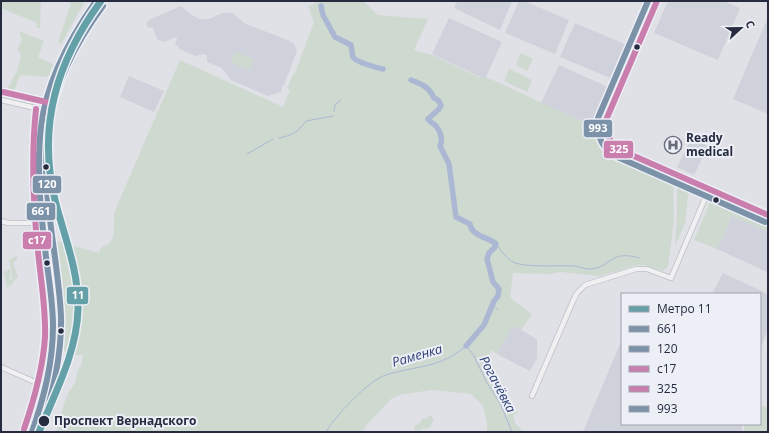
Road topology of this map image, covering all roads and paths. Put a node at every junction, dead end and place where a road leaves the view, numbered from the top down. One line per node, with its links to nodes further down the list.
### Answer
1 (96, 1): 4 (street)
2 (657, 1): 5 (street)
3 (1, 100): 4 (street)
4 (44, 110): 8 (street)
5 (709, 189): 6 (street); 11 (street)
6 (768, 215)
7 (1, 221): 8 (street)
8 (44, 223): 10 (street)
9 (1, 367): 10 (street)
10 (46, 387): 12 (street)
11 (532, 396)
12 (32, 432)

